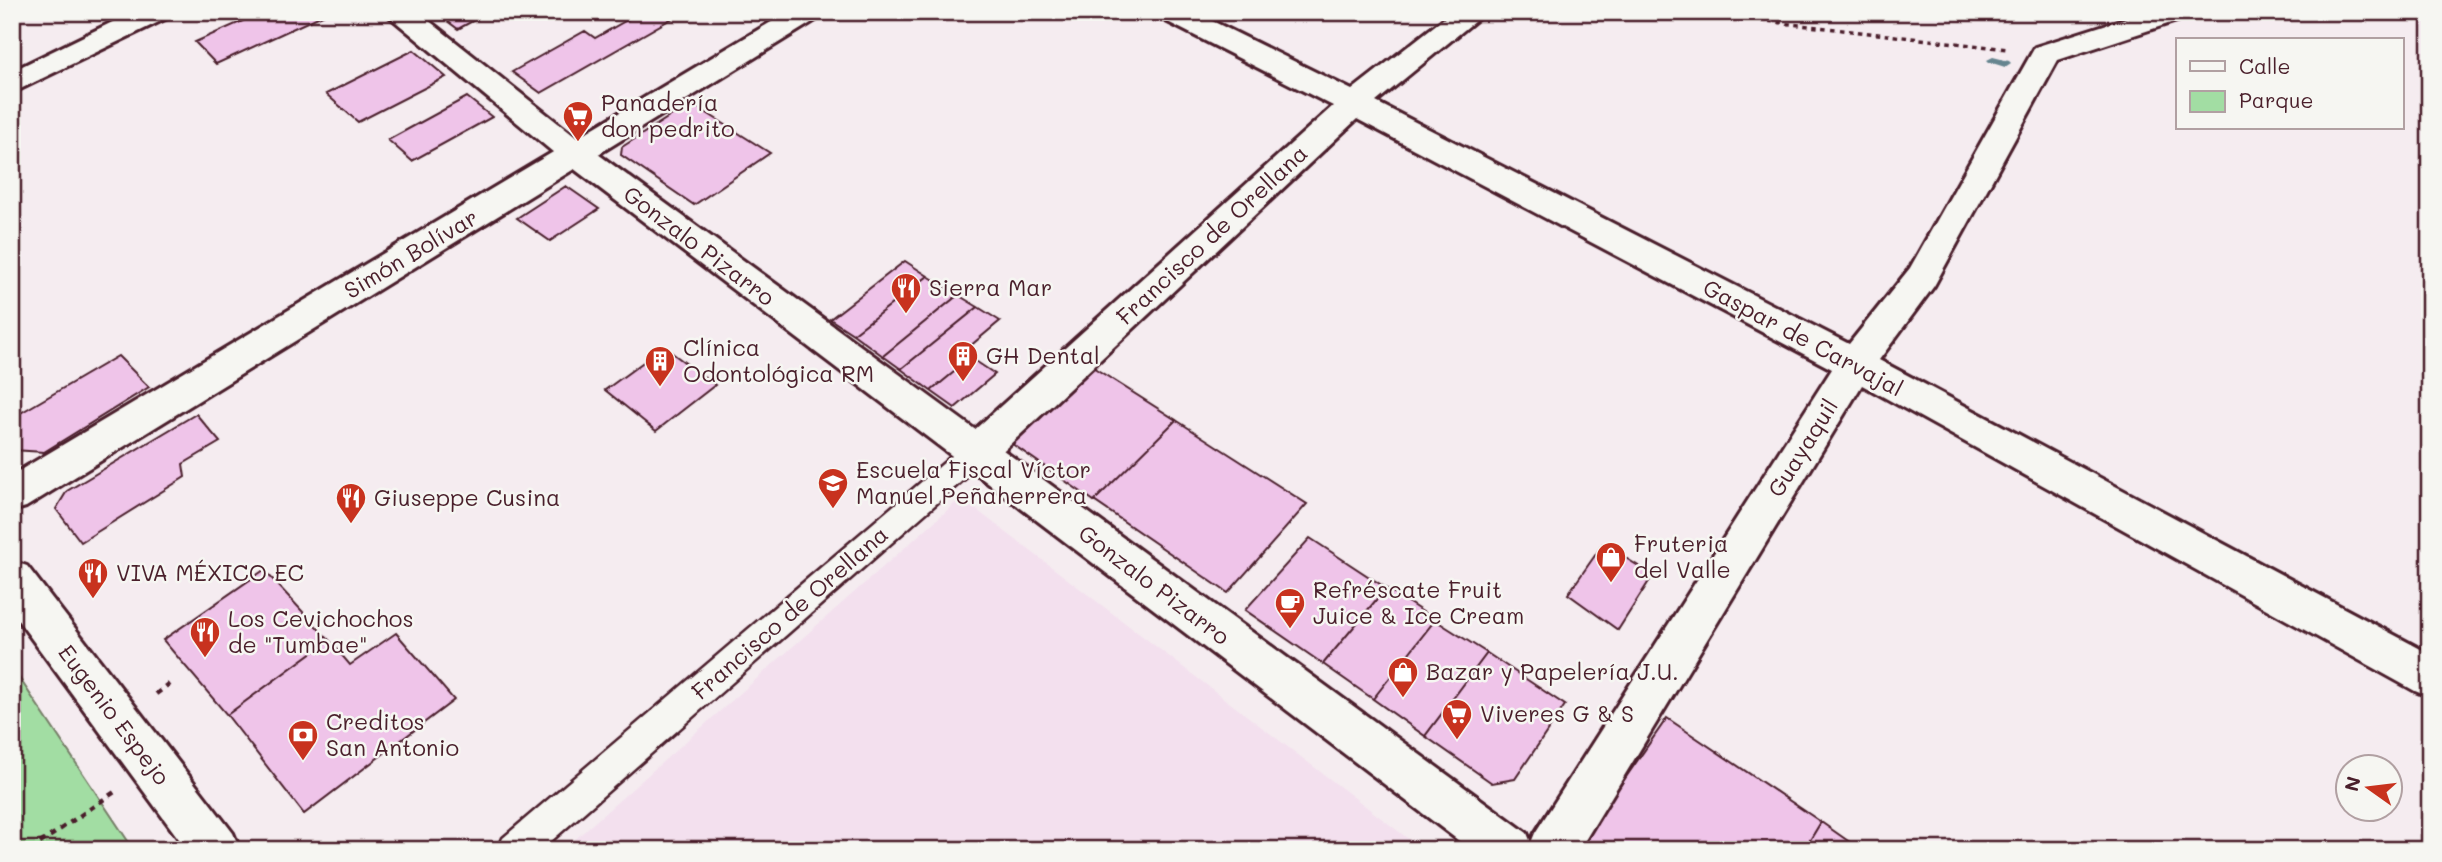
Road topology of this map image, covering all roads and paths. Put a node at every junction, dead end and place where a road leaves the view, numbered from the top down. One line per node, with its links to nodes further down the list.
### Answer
1 (157, 12): 9 (street)
2 (399, 12): 11 (street, Gonzalo Pizarro)
3 (809, 12): 11 (street, Simón Bolívar)
4 (1170, 12): 10 (street, Gaspar de Carvajal)
5 (1471, 12): 10 (street, Francisco de Orellana)
6 (1688, 12): 8 (path)
7 (2176, 12): 8 (street)
8 (2046, 54): 12 (street, Guayaquil)
9 (12, 83)
10 (1354, 104): 12 (street, Gaspar de Carvajal); 13 (street, Francisco de Orellana)
11 (576, 154): 13 (street, Gonzalo Pizarro); 14 (street, Simón Bolívar)
12 (1856, 364): 16 (street, Gaspar de Carvajal); 22 (street, Guayaquil)
13 (976, 452): 20 (lane, Francisco de Orellana); 21 (street, Gonzalo Pizarro)
14 (12, 495)
15 (12, 579): 17 (street, Eugenio Espejo)
16 (2430, 677)
17 (152, 766): 18 (path); 19 (street, Eugenio Espejo)
18 (30, 850)
19 (216, 850)
20 (515, 850)
21 (1510, 850)
22 (1552, 850)

